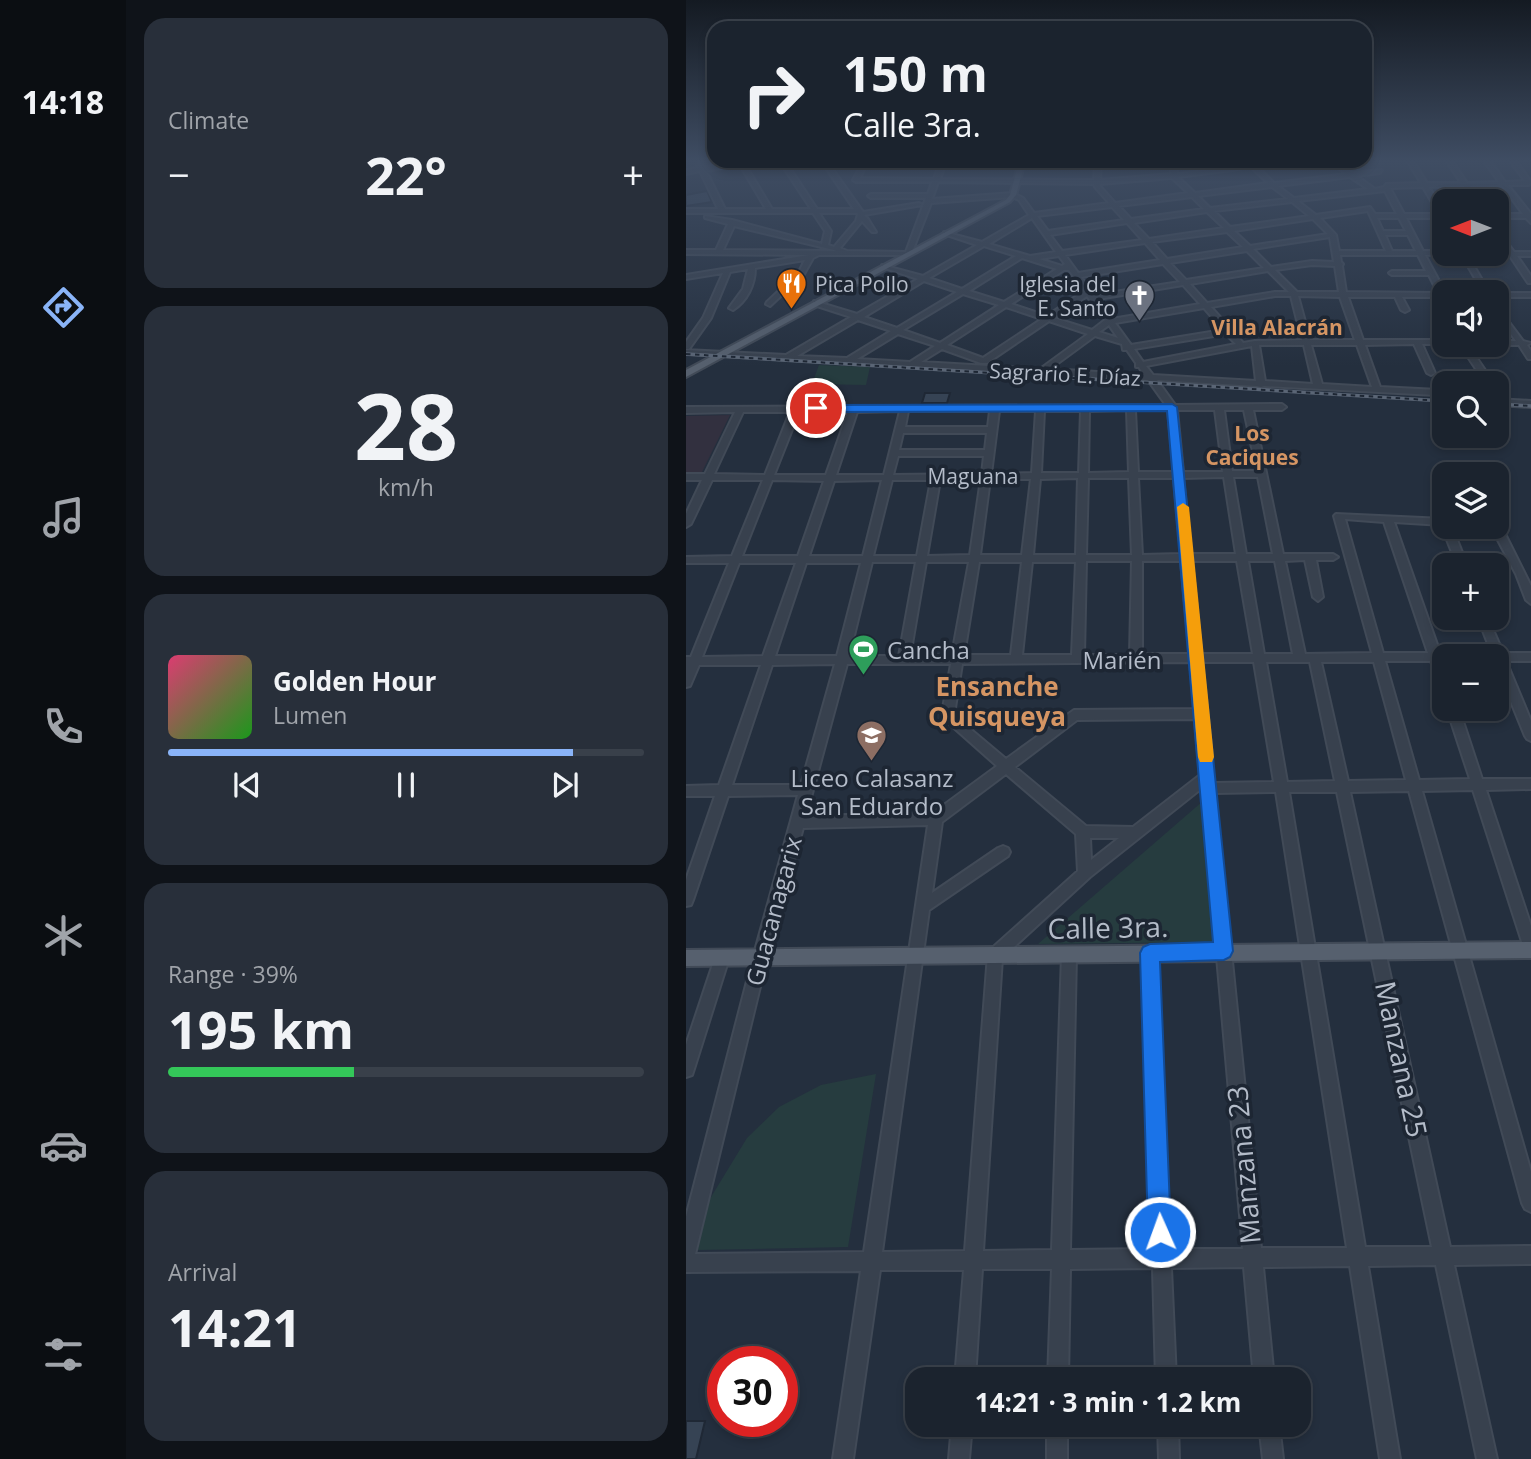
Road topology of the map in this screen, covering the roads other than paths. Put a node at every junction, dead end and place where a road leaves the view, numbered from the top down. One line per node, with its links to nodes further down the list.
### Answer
1 (728, 230): 27 (street)
2 (766, 230): 22 (street)
3 (828, 230): 22 (street)
4 (849, 230): 24 (street)
5 (916, 230): 31 (street)
6 (952, 230): 16 (main road)
7 (1008, 230): 23 (street)
8 (1045, 230): 17 (street)
9 (1067, 230): 17 (street)
10 (1137, 230): 21 (street)
11 (1213, 230): 21 (street)
12 (1229, 230): 25 (street)
13 (1329, 230): 20 (street)
14 (1380, 230): 18 (street)
15 (1408, 230): 19 (street)
16 (946, 233): 23 (street); 31 (main road)
17 (1047, 233): 32 (street)
18 (1381, 233): 19 (street); 34 (street)
19 (1409, 233): 35 (street)
20 (1334, 235): 25 (street); 33 (street)
21 (1146, 240): 32 (street); 41 (street)
22 (825, 244): 24 (street)
23 (985, 244): 40 (street); 51 (street)
24 (836, 249): 30 (street)
25 (1248, 249): 41 (street); 46 (street)
26 (1509, 250): 37 (street)
27 (719, 251): 28 (street); 29 (street)
28 (686, 252)
29 (819, 253): 30 (street); 39 (street)
30 (844, 253): 31 (street)
31 (907, 253): 43 (main road)
32 (1062, 253): 40 (street); 45 (street)
33 (1338, 253): 34 (street); 42 (street)
34 (1390, 253): 35 (street)
35 (1420, 253): 36 (street); 49 (street)
36 (1432, 254)
37 (1512, 254): 38 (street); 53 (street)
38 (1531, 254)
39 (810, 257): 44 (street); 64 (street)
40 (1026, 257): 45 (street); 55 (street)
41 (1164, 261): 45 (street); 54 (street)
42 (1340, 264): 46 (street); 57 (street)
43 (884, 266): 51 (street); 63 (main road)
44 (752, 267): 47 (street); 67 (street)
45 (1071, 269): 58 (street); 65 (street)
46 (1270, 269): 54 (street); 56 (street)
47 (727, 271): 50 (street); 87 (street)
48 (1392, 273): 49 (street)
49 (1430, 273): 52 (street)
50 (686, 277)
51 (924, 278): 55 (street); 69 (street)
52 (1434, 280)
53 (1531, 281)
54 (1184, 282): 58 (street); 66 (street)
55 (963, 291): 65 (street); 74 (street)
56 (1294, 293): 57 (street); 66 (street); 81 (street)
57 (1343, 294): 59 (street); 77 (street)
58 (1090, 295): 70 (street); 71 (street)
59 (1398, 295): 62 (street); 68 (street)
60 (1509, 295): 61 (street)
61 (1531, 295)
62 (1432, 296)
63 (817, 303): 69 (street); 88 (main road)
64 (770, 304)
65 (1003, 304): 70 (street); 84 (street)
66 (1203, 305): 71 (street); 75 (street)
67 (733, 308)
68 (1405, 310)
69 (857, 316): 74 (street); 90 (street)
70 (1047, 318): 76 (street); 84 (street)
71 (1108, 321): 76 (street); 85 (street)
72 (1509, 322): 83 (street)
73 (1252, 327): 75 (street)
74 (897, 331): 84 (street); 91 (street)
75 (1226, 331): 85 (street); 86 (street)
76 (1094, 333): 85 (street); 94 (street)
77 (1361, 342): 78 (street); 81 (street); 100 (street)
78 (1417, 342): 79 (street); 95 (street)
79 (1432, 342)
80 (1255, 343): 81 (street); 86 (street); 98 (street)
81 (1308, 343): 99 (street)
82 (1509, 343): 83 (street)
83 (1527, 343): 89 (street)
84 (939, 345): 92 (street)
85 (1124, 345): 93 (street)
86 (1241, 345): 93 (street)
87 (686, 349): 88 (street, Sagrario E. Díaz)
88 (723, 354): 90 (street, Sagrario E. Díaz); 96 (main road)
89 (1531, 357)
90 (787, 358): 91 (street, Sagrario E. Díaz)
91 (848, 361): 92 (street, Sagrario E. Díaz)
92 (911, 365): 94 (street, Sagrario E. Díaz)
93 (1139, 365): 97 (street)
94 (1040, 373): 97 (street, Sagrario E. Díaz)
95 (1431, 373)
96 (686, 374)
97 (1148, 378): 98 (street, Sagrario E. Díaz); 107 (street)
98 (1261, 385): 99 (street, Sagrario E. Díaz)
99 (1318, 386): 100 (street, Sagrario E. Díaz)
100 (1377, 390): 101 (street, Sagrario E. Díaz)
101 (1432, 393)
102 (1509, 403): 103 (street)
103 (1531, 404)
104 (686, 407): 116 (street)
105 (1086, 407): 106 (street); 113 (street); 126 (street)
106 (1131, 407): 107 (street); 122 (street)
107 (1172, 407): 108 (street); 127 (street, Manzana 23)
108 (1219, 407): 114 (street); 128 (street)
109 (1282, 407): 114 (street)
110 (854, 408): 111 (street); 115 (street); 133 (street)
111 (905, 408): 112 (street); 117 (street, Guacanagarix)
112 (995, 408): 113 (street); 118 (street)
113 (1040, 408): 125 (street)
114 (1248, 408): 121 (street, Manzana 25)
115 (796, 409): 116 (street); 131 (street)
116 (740, 410): 130 (street)
117 (900, 430): 118 (street); 119 (street, Guacanagarix)
118 (992, 430): 120 (street)
119 (894, 453): 120 (street); 132 (street, Guacanagarix)
120 (989, 453): 124 (street)
121 (1261, 474): 128 (street, Maguana); 144 (street, Manzana 25)
122 (1134, 475): 126 (street, Maguana); 127 (street, Maguana); 141 (street)
123 (936, 476): 124 (street, Maguana); 132 (street, Maguana); 147 (street)
124 (986, 476): 125 (street, Maguana); 139 (street)
125 (1036, 476): 126 (street, Maguana); 148 (street)
126 (1085, 476): 140 (street)
127 (1180, 476): 128 (street, Maguana); 142 (street, Manzana 23)
128 (1228, 476): 143 (street)
129 (686, 477): 130 (street, Maguana)
130 (709, 477): 131 (street, Maguana); 136 (street)
131 (769, 477): 133 (street, Maguana); 150 (street)
132 (887, 477): 133 (street, Maguana); 146 (street, Guacanagarix)
133 (830, 478): 151 (street)
134 (1388, 518): 135 (street); 154 (street); 155 (street)
135 (1432, 521)
136 (686, 524)
137 (1503, 539): 153 (street)
138 (1333, 557): 145 (street)
139 (975, 558): 147 (street); 148 (street); 166 (street)
140 (1082, 558): 141 (street); 148 (street); 168 (street)
141 (1137, 558): 142 (street); 161 (street)
142 (1188, 558): 143 (street); 162 (street, Manzana 23)
143 (1241, 558): 144 (street); 159 (street)
144 (1279, 558): 145 (street); 160 (street, Manzana 25)
145 (1310, 558): 152 (street)
146 (866, 559): 147 (street); 151 (street); 164 (street, Guacanagarix)
147 (922, 559): 165 (street)
148 (1028, 559): 167 (street)
149 (686, 560): 150 (street)
150 (736, 560): 151 (street); 169 (street)
151 (802, 560): 163 (street)
152 (1318, 597)
153 (1531, 600)
154 (1435, 644)
155 (1381, 657): 156 (street, Marién); 160 (street, Marién); 179 (street)
156 (1432, 657)
157 (1509, 657): 158 (street)
158 (1531, 657)
159 (1258, 658): 160 (street, Marién); 162 (street, Marién); 180 (street)
160 (1307, 658): 181 (street, Manzana 25)
161 (1136, 659): 162 (street, Marién); 168 (street, Marién)
162 (1196, 659): 172 (street, Manzana 23)
163 (768, 660): 164 (street, Marién); 169 (street, Marién); 184 (street)
164 (842, 660): 165 (street, Marién); 182 (street, Guacanagarix)
165 (904, 660): 166 (street, Marién)
166 (957, 660): 167 (street, Marién); 175 (street)
167 (1016, 660): 168 (street, Marién)
168 (1078, 660)
169 (690, 661): 170 (street)
170 (686, 683)
171 (1509, 685): 174 (street)
172 (1202, 714): 175 (street); 176 (street, Manzana 23)
173 (1457, 721): 177 (street)
174 (1531, 736)
175 (1006, 767): 185 (street); 187 (street)
176 (1209, 782): 180 (street); 188 (street); 194 (street, Manzana 23)
177 (1479, 784): 178 (street); 179 (street); 193 (street)
178 (1531, 784)
179 (1415, 785): 181 (street); 197 (street)
180 (1281, 786): 181 (street); 195 (street)
181 (1344, 786): 196 (street, Manzana 25)
182 (806, 790): 184 (street); 186 (street, Guacanagarix)
183 (686, 791): 184 (street)
184 (723, 791): 191 (street)
185 (936, 819): 186 (street); 192 (street)
186 (798, 821): 204 (street, Guacanagarix)
187 (1083, 832): 188 (street); 190 (street)
188 (1133, 833): 190 (street)
189 (1003, 852): 192 (street)
190 (1085, 873): 199 (street)
191 (686, 900)
192 (922, 907): 201 (street)
193 (1531, 949): 197 (main road, Calle 3ra.)
194 (1224, 951): 195 (main road, Calle 3ra.); 198 (main road, Calle 3ra.); 211 (street, Manzana 23)
195 (1308, 951): 196 (main road, Calle 3ra.); 210 (street)
196 (1379, 951): 197 (main road, Calle 3ra.); 208 (street, Manzana 25)
197 (1460, 951): 206 (street)
198 (1150, 953): 200 (main road, Calle 3ra.); 212 (street)
199 (995, 955): 200 (main road, Calle 3ra.); 201 (main road, Calle 3ra.); 215 (street)
200 (1069, 955): 213 (street)
201 (914, 957): 204 (main road, Calle 3ra.); 214 (street)
202 (686, 958): 203 (main road, Calle 3ra.)
203 (722, 958): 204 (main road, Calle 3ra.); 205 (street)
204 (760, 958): 207 (street, Guacanagarix)
205 (686, 1069)
206 (1531, 1203)
207 (686, 1253)
208 (1444, 1255): 209 (street); 210 (street); 231 (street, Manzana 25)
209 (1531, 1255)
210 (1357, 1256): 211 (street); 230 (street)
211 (1251, 1257): 212 (street); 220 (street, Manzana 23)
212 (1161, 1259): 213 (street); 219 (street)
213 (1059, 1260): 215 (street); 218 (street)
214 (874, 1261): 215 (street); 216 (street); 225 (street)
215 (974, 1261): 217 (street)
216 (686, 1263)
217 (966, 1367)
218 (1058, 1367)
219 (1166, 1367)
220 (1263, 1367)
221 (961, 1437): 226 (street)
222 (1057, 1437): 227 (street)
223 (1168, 1437): 228 (street)
224 (1270, 1437): 229 (street)
225 (843, 1459)
226 (959, 1459)
227 (1057, 1459)
228 (1169, 1459)
229 (1273, 1459)
230 (1390, 1459)
231 (1487, 1459)

